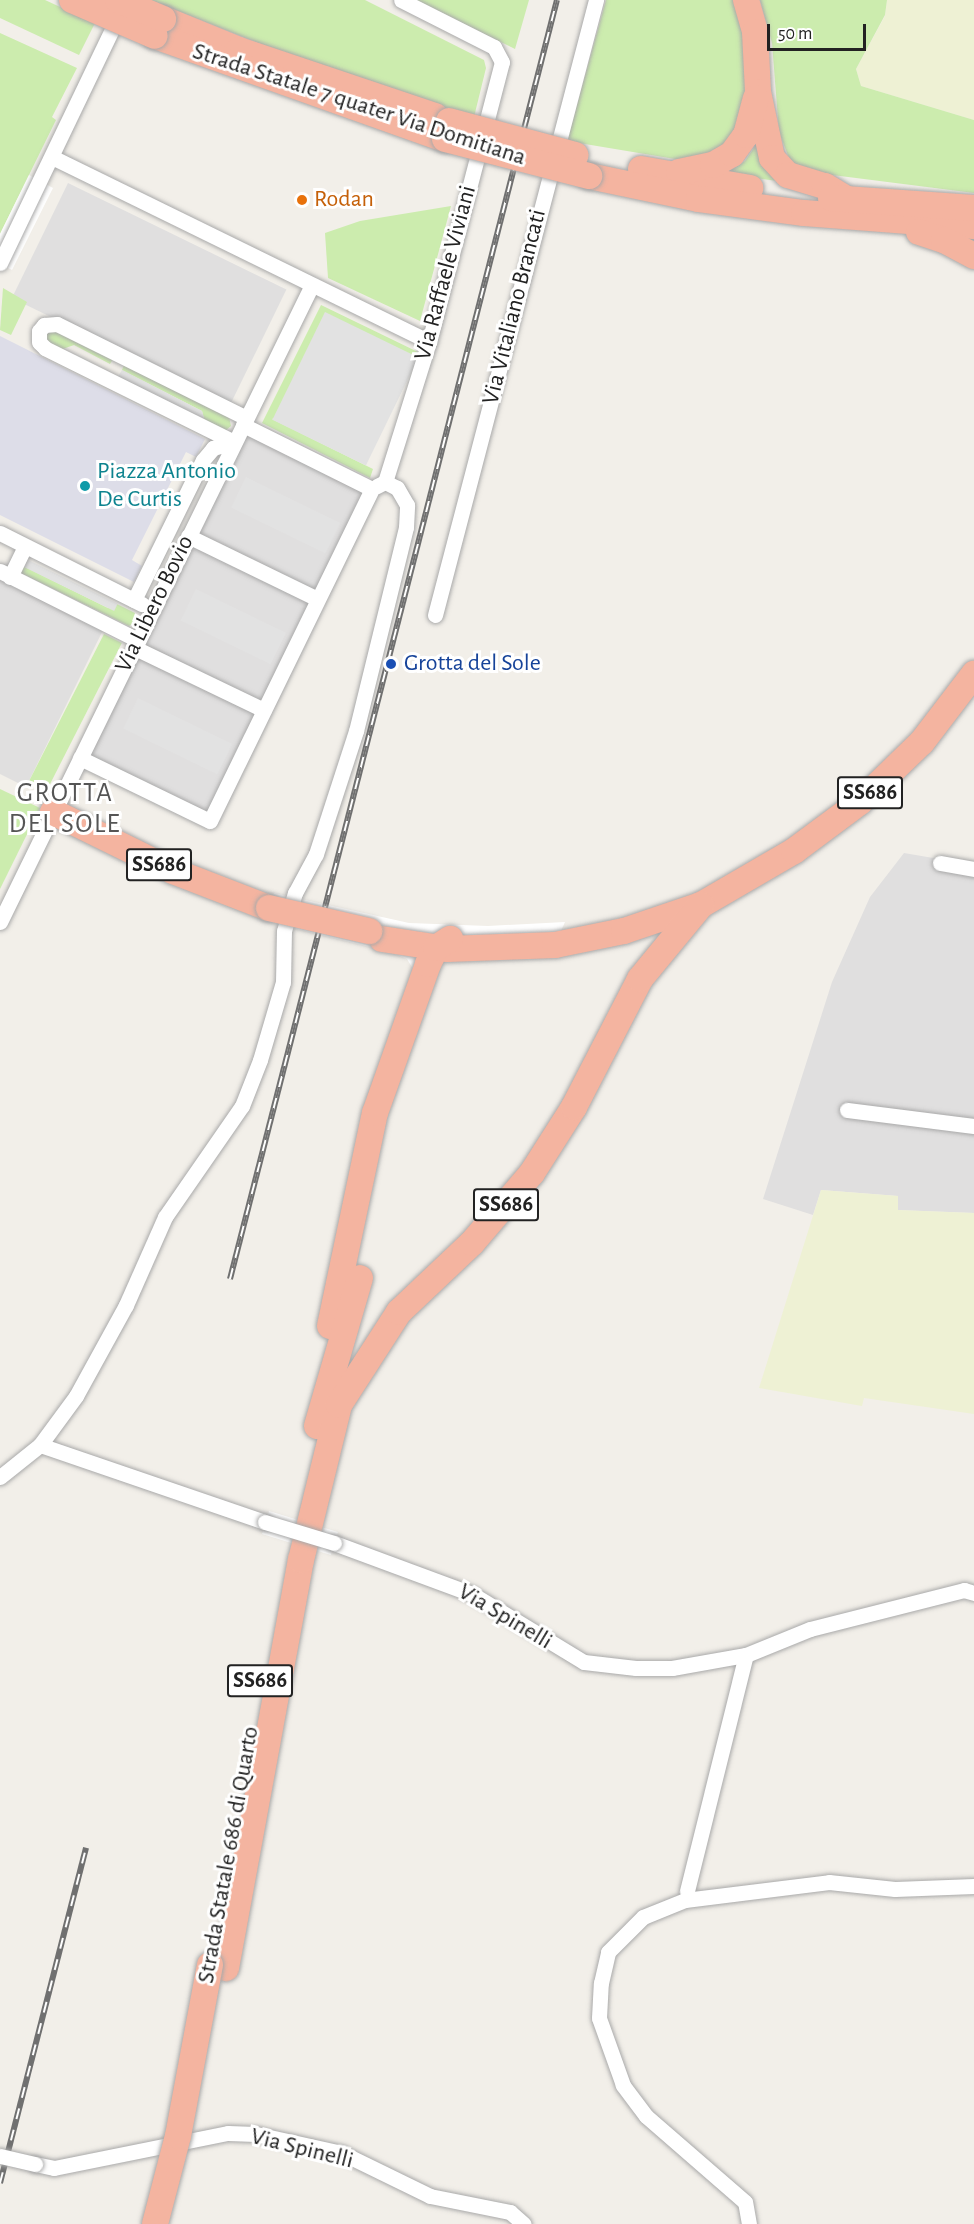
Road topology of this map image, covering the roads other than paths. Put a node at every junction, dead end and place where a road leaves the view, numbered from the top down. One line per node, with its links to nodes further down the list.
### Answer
1 (72, 0): 7 (highway, Strada Statale 7 quater Via Domitiana, bridge)
2 (118, 0): 7 (highway, Strada Statale 7 quater Via Domitiana, bridge)
3 (126, 0): 9 (street)
4 (401, 0): 19 (street, Via Raffaele Viviani)
5 (596, 0): 32 (street, Via Vitaliano Brancati)
6 (746, 0): 8 (highway)
7 (159, 27): 10 (highway, Strada Statale 7 quater Via Domitiana, bridge)
8 (758, 92): 11 (highway); 12 (highway)
9 (52, 157): 17 (street); 18 (street)
10 (591, 168): 11 (highway, Strada Statale 7 quater Via Domitiana); 14 (highway, Strada Statale 7 quater Via Domitiana)
11 (670, 175): 12 (highway, Strada Statale 7 quater Via Domitiana)
12 (848, 200): 13 (highway, Strada Statale 7 quater Via Domitiana)
13 (974, 208)
14 (904, 223): 15 (highway, Strada Statale 7 quater Via Domitiana); 16 (highway)
15 (974, 226)
16 (974, 256)
17 (0, 263)
18 (311, 287): 19 (street); 22 (street, Via Libero Bovio)
19 (429, 342): 24 (street, Via Raffaele Viviani)
20 (119, 355): 21 (street); 21 (street); 22 (street)
21 (108, 379): 23 (street)
22 (244, 422): 23 (street, Via Libero Bovio); 24 (street)
23 (234, 442): 26 (street, Via Libero Bovio); 30 (street)
24 (378, 485): 29 (street, Via Raffaele Viviani); 55 (street)
25 (0, 533): 27 (street)
26 (188, 536): 29 (street); 31 (street, Via Libero Bovio)
27 (26, 546): 28 (street); 30 (street)
28 (5, 574): 33 (street)
29 (318, 599): 35 (street, Via Raffaele Viviani)
30 (134, 600): 31 (street)
31 (153, 609): 33 (street, Via Libero Bovio)
32 (435, 615)
33 (136, 644): 35 (street); 36 (street, Via Libero Bovio)
34 (974, 674): 40 (highway, SS686)
35 (264, 710): 36 (street, Via Raffaele Viviani)
36 (80, 758): 37 (street, Via Libero Bovio)
37 (53, 812): 42 (street, Via Libero Bovio); 45 (highway, SS686, bridge)
38 (940, 863): 39 (street)
39 (974, 869)
40 (740, 881): 41 (highway, SS686); 43 (highway, SS686)
41 (701, 905): 44 (highway, SS686); 49 (highway, SS686)
42 (0, 922)
43 (600, 922): 44 (highway); 47 (highway, SS686)
44 (624, 931): 47 (highway, SS686); 49 (highway, SS686)
45 (376, 935): 46 (highway, SS686); 48 (highway, SS686); 50 (highway, SS686)
46 (458, 935): 47 (highway, SS686); 48 (highway, SS686)
47 (558, 937): 48 (highway, SS686)
48 (436, 948): 50 (highway, SS686)
49 (640, 979): 54 (highway, SS686)
50 (422, 982): 54 (highway, SS686)
51 (846, 1110): 52 (street)
52 (974, 1126)
53 (360, 1278): 54 (highway, Strada Statale 686 di Quarto / SS686)
54 (331, 1402): 61 (highway, Strada Statale 686 di Quarto / SS686)
55 (40, 1445): 56 (street); 58 (street, Via Spinelli, bridge)
56 (0, 1477)
57 (974, 1593): 58 (street, Via Spinelli)
58 (746, 1655): 60 (street)
59 (974, 1886): 60 (street)
60 (686, 1896): 66 (street)
61 (218, 1966): 63 (highway, Strada Statale 686 di Quarto / SS686, bridge); 64 (highway, Strada Statale 686 di Quarto / SS686)
62 (0, 2156): 65 (street, Via Spinelli, bridge)
63 (155, 2224)
64 (174, 2224)
65 (524, 2224)
66 (750, 2224)

